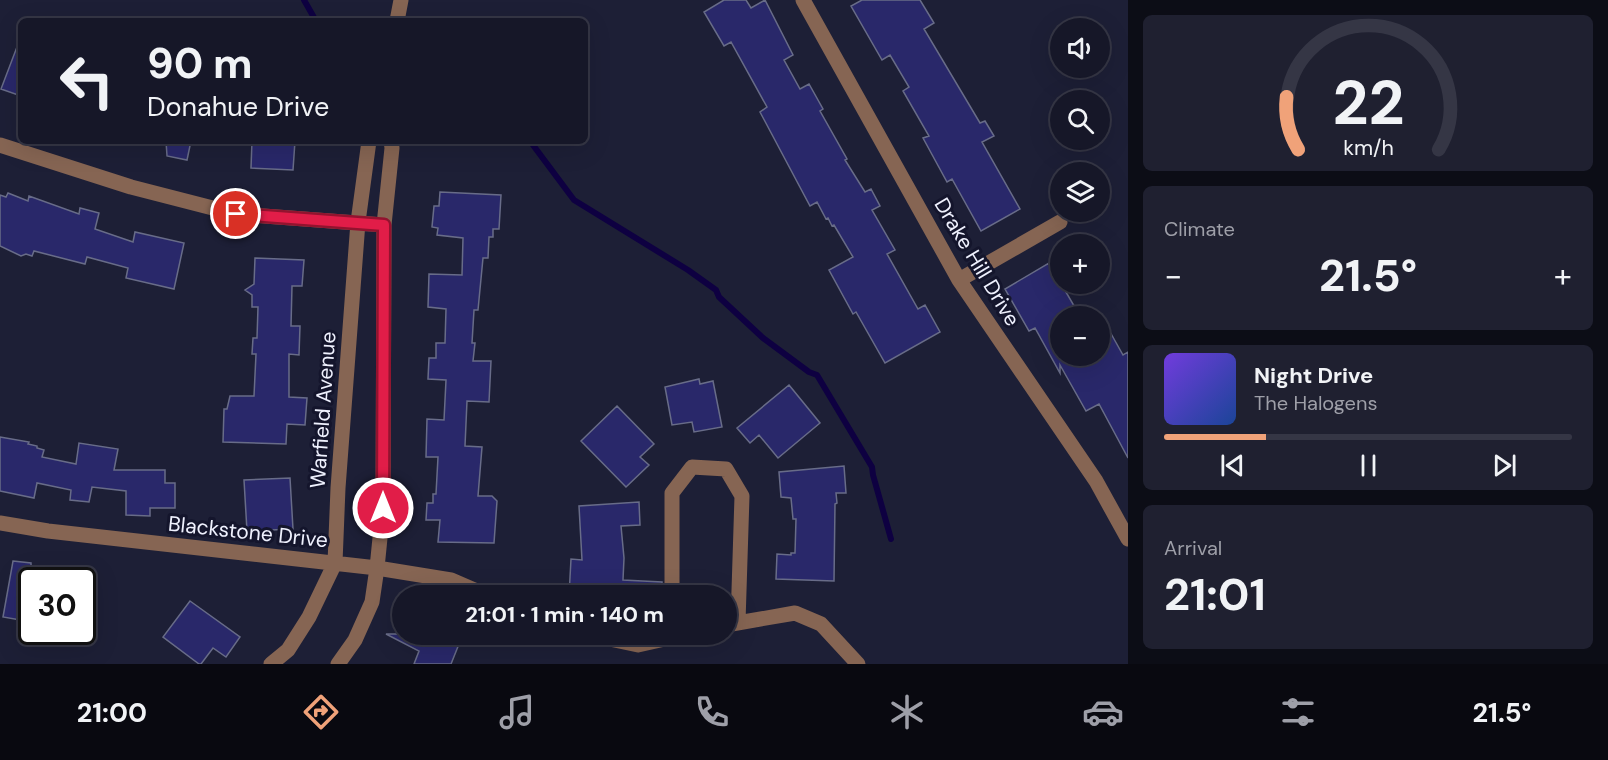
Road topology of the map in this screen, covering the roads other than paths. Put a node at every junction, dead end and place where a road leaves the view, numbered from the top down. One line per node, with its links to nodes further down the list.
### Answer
1 (401, 0): 3 (street)
2 (803, 0): 10 (street, Drake Hill Drive)
3 (398, 18)
4 (369, 144): 7 (street, Warfield Avenue)
5 (391, 144): 9 (street)
6 (0, 146): 7 (street)
7 (358, 222): 9 (street); 13 (street, Warfield Avenue)
8 (1060, 222): 10 (street)
9 (384, 225): 14 (street)
10 (959, 280): 12 (street, Drake Hill Drive)
11 (0, 523): 13 (street, Blackstone Drive)
12 (1128, 539)
13 (335, 563): 14 (street, Blackstone Drive); 19 (street, Warfield Avenue)
14 (377, 568): 15 (street, Blackstone Drive); 20 (street)
15 (463, 585)
16 (672, 585): 17 (street)
17 (735, 585)
18 (737, 622): 21 (street)
19 (271, 664)
20 (338, 664)
21 (858, 664)

